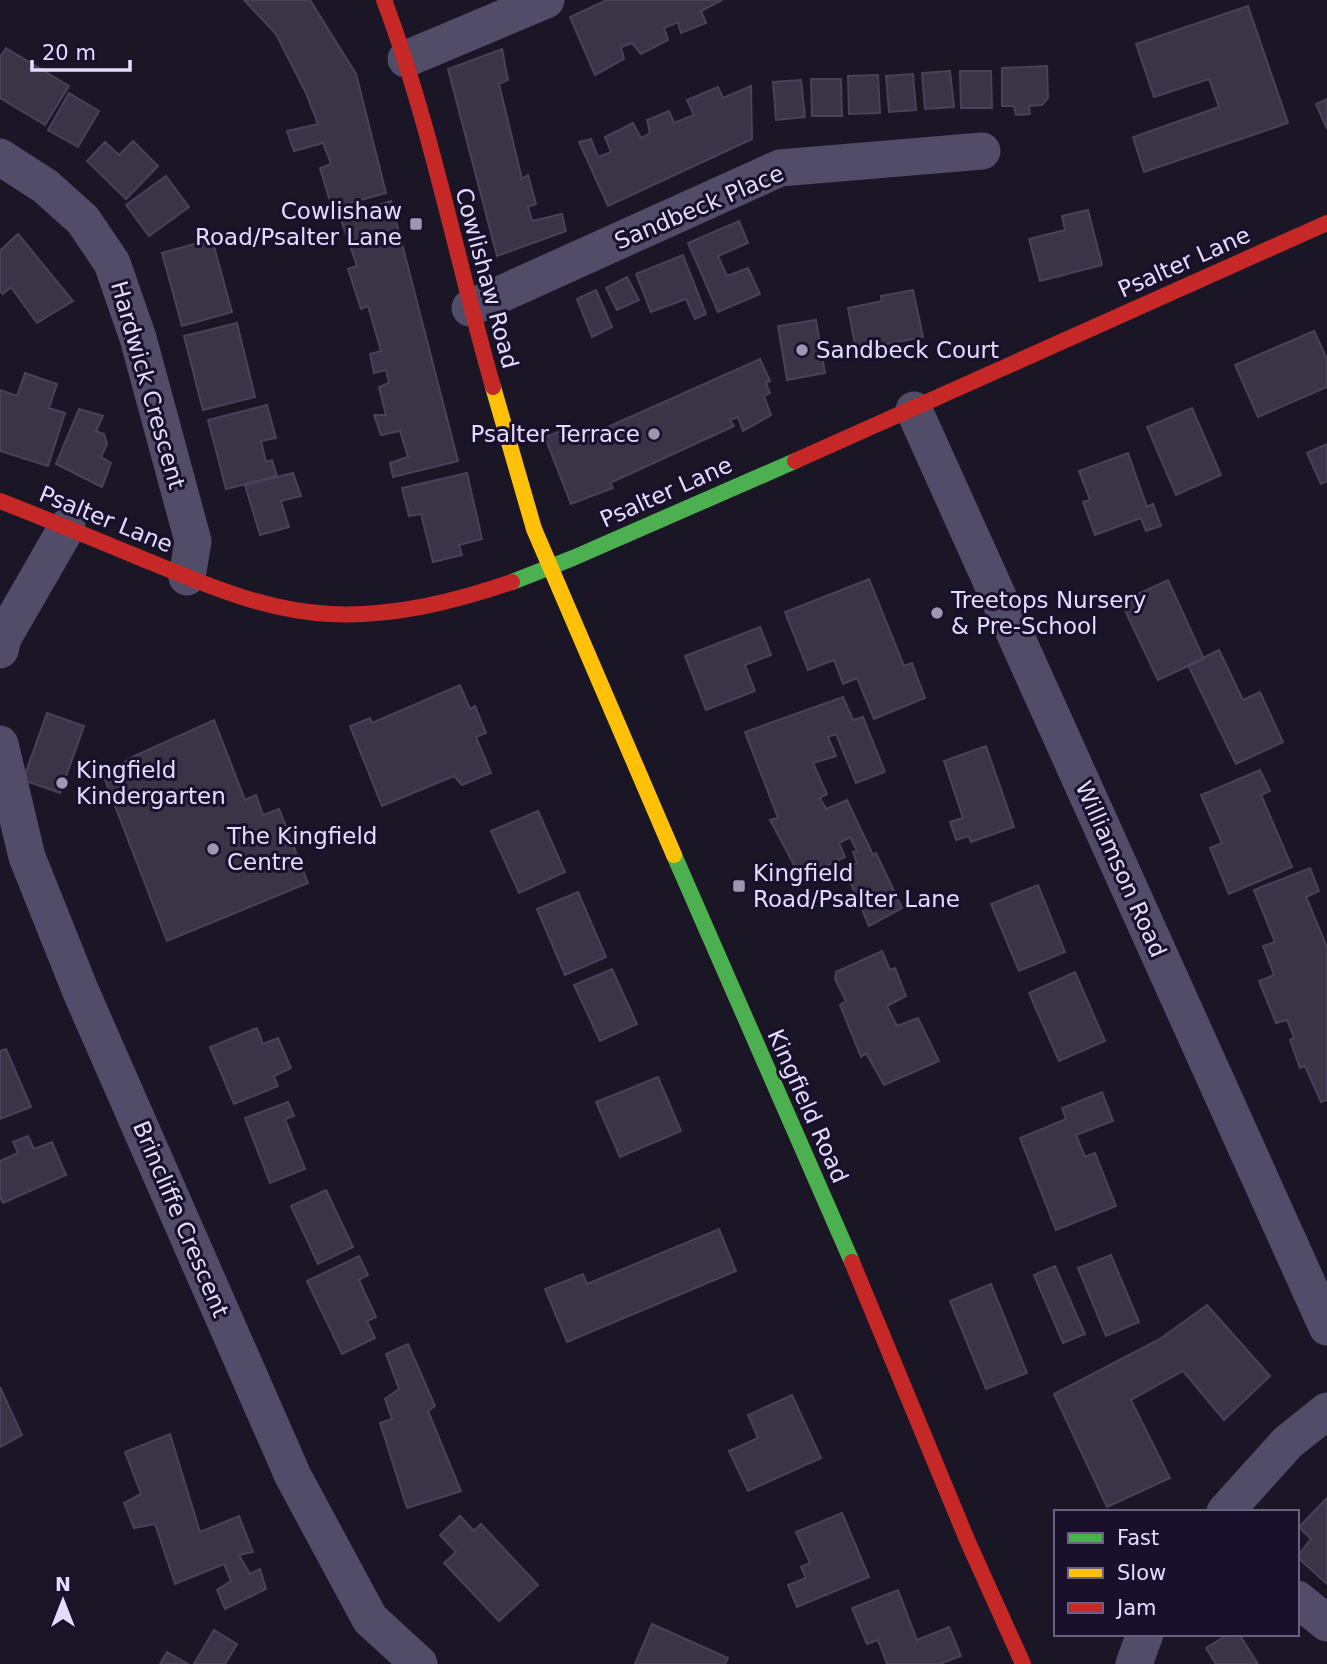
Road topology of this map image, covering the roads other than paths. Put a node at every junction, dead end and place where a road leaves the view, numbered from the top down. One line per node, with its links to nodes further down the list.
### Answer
1 (384, 0): 3 (street, Cowlishaw Road)
2 (546, 0): 3 (street)
3 (405, 59): 7 (street, Cowlishaw Road)
4 (982, 151): 7 (street, Sandbeck Place)
5 (0, 157): 12 (street, Hardwick Crescent)
6 (1327, 223): 8 (street, Psalter Lane)
7 (470, 308): 11 (street, Cowlishaw Road)
8 (914, 410): 11 (street, Psalter Lane); 15 (street, Williamson Road)
9 (0, 501): 10 (street, Psalter Lane)
10 (67, 527): 12 (street, Psalter Lane); 13 (street)
11 (549, 567): 12 (street, Psalter Lane); 22 (street, Kingfield Road)
12 (187, 577)
13 (0, 650)
14 (0, 744): 21 (street, Brincliffe Crescent)
15 (1327, 1327)
16 (1327, 1410): 17 (street)
17 (1227, 1510)
18 (1299, 1601): 19 (street)
19 (1327, 1623)
20 (1144, 1636): 23 (street)
21 (419, 1664)
22 (1023, 1664)
23 (1134, 1664)

